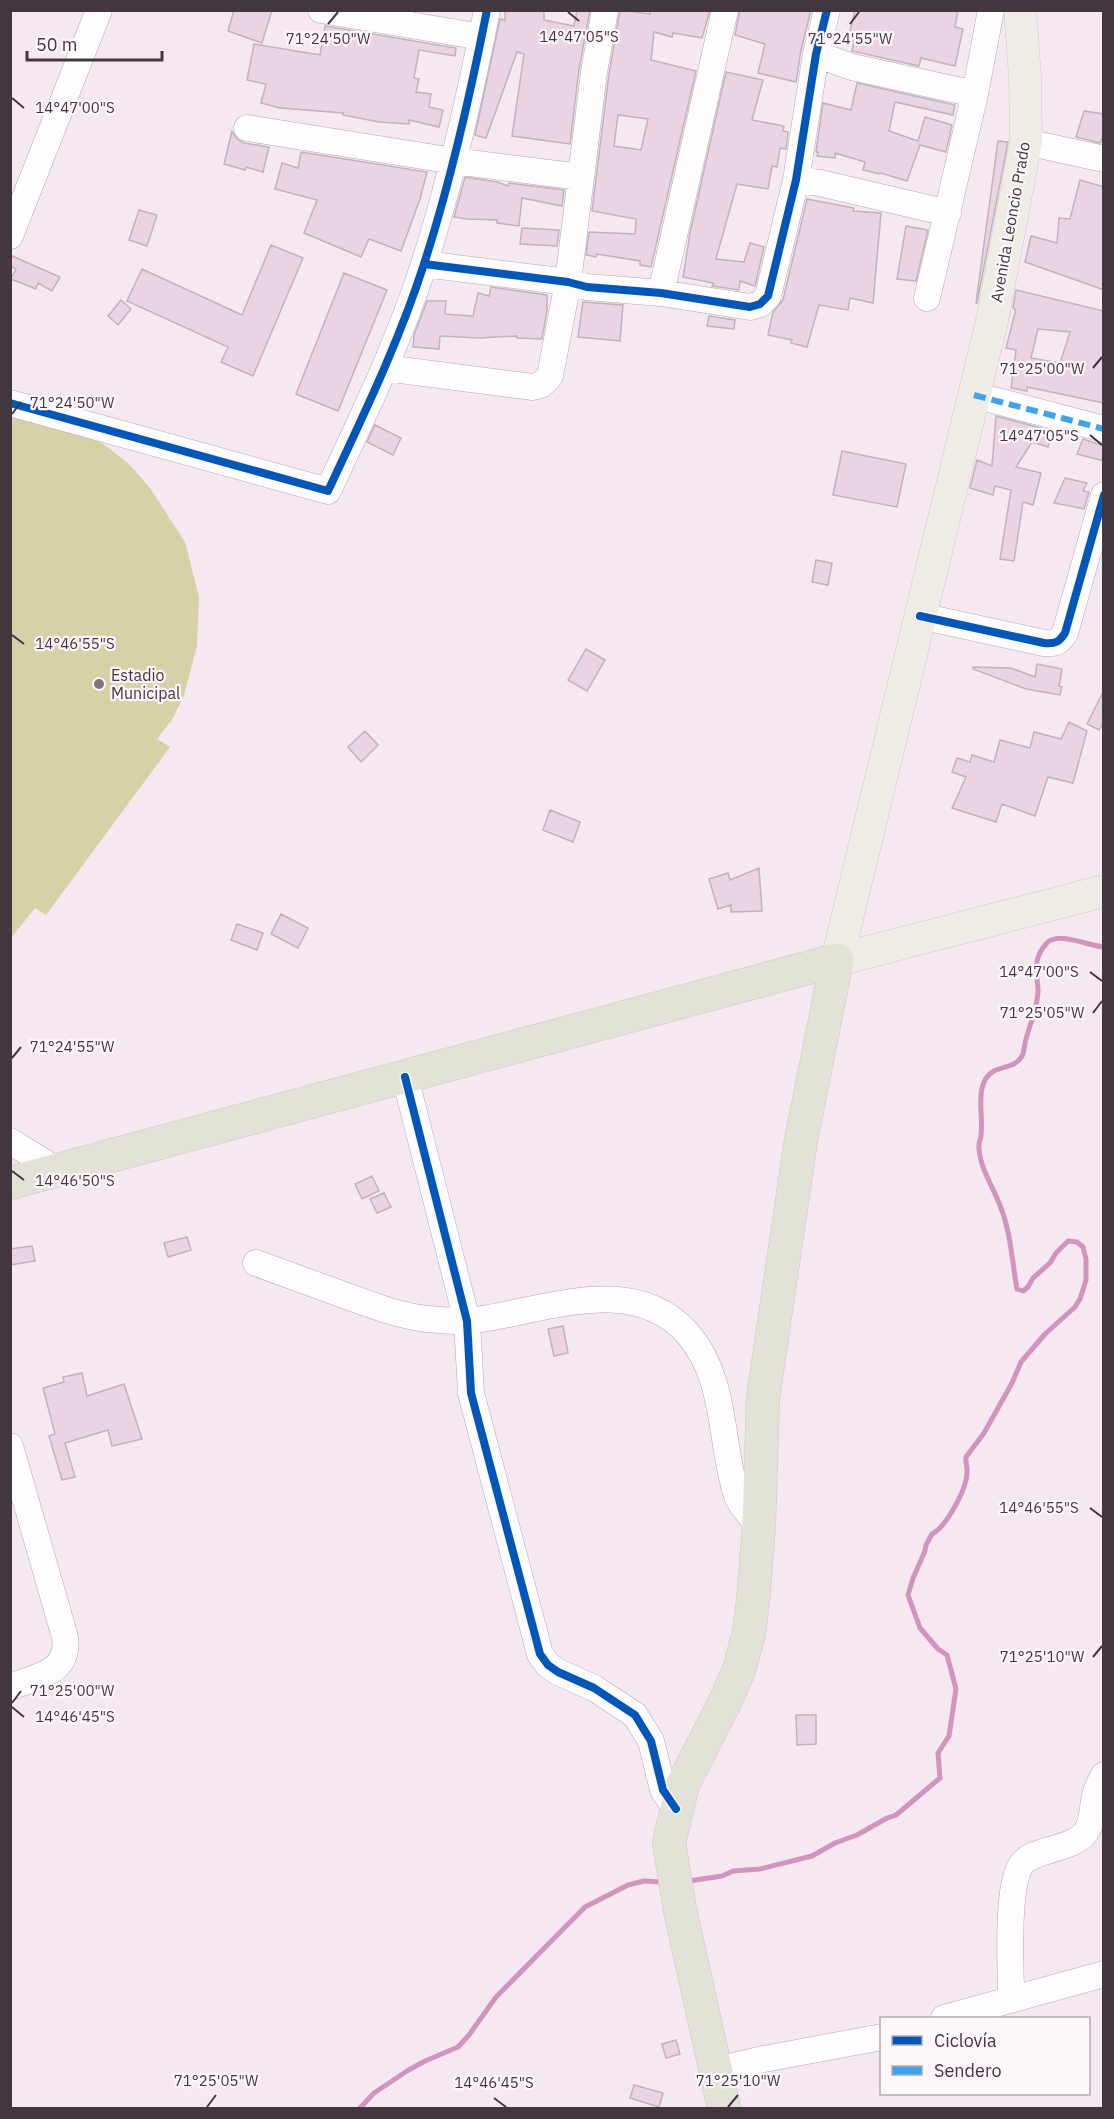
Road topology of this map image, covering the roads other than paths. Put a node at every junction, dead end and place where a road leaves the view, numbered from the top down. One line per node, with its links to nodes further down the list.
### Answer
1 (99, 10): 20 (street)
2 (321, 10): 9 (street)
3 (487, 10): 10 (street)
4 (605, 10): 17 (street)
5 (725, 10): 23 (street)
6 (828, 10): 11 (street)
7 (991, 10): 12 (street)
8 (1020, 10): 14 (main road, Avenida Leoncio Prado)
9 (348, 13): 10 (street)
10 (482, 37): 16 (street)
11 (816, 54): 12 (street); 18 (street)
12 (975, 94): 19 (street)
13 (247, 128): 16 (street)
14 (1026, 142): 15 (street); 26 (main road, Avenida Leoncio Prado)
15 (1104, 159)
16 (454, 161): 17 (street); 21 (street)
17 (581, 177): 22 (street)
18 (796, 180): 19 (street); 23 (street)
19 (948, 213): 24 (street)
20 (10, 236)
21 (424, 264): 22 (street); 25 (street)
22 (567, 282): 23 (street); 25 (street)
23 (661, 293)
24 (927, 298)
25 (385, 368): 27 (street)
26 (974, 395): 28 (street); 30 (main road, Avenida Leoncio Prado)
27 (10, 404)
28 (1104, 429)
29 (1104, 495): 30 (street)
30 (920, 616): 32 (main road, Avenida Leoncio Prado)
31 (1104, 891): 32 (main road)
32 (837, 960): 33 (highway); 40 (highway)
33 (405, 1077): 35 (highway); 38 (street)
34 (10, 1141): 35 (street)
35 (58, 1171): 36 (highway)
36 (10, 1183)
37 (256, 1263): 38 (street)
38 (467, 1321): 40 (street); 43 (street)
39 (10, 1446): 41 (street)
40 (759, 1526): 43 (highway)
41 (10, 1687)
42 (1104, 1775): 45 (street)
43 (676, 1809): 48 (highway)
44 (1104, 1974): 45 (street)
45 (1011, 1998): 46 (street)
46 (950, 2017)
47 (880, 2037): 48 (street)
48 (717, 2070): 49 (highway)
49 (724, 2109)

